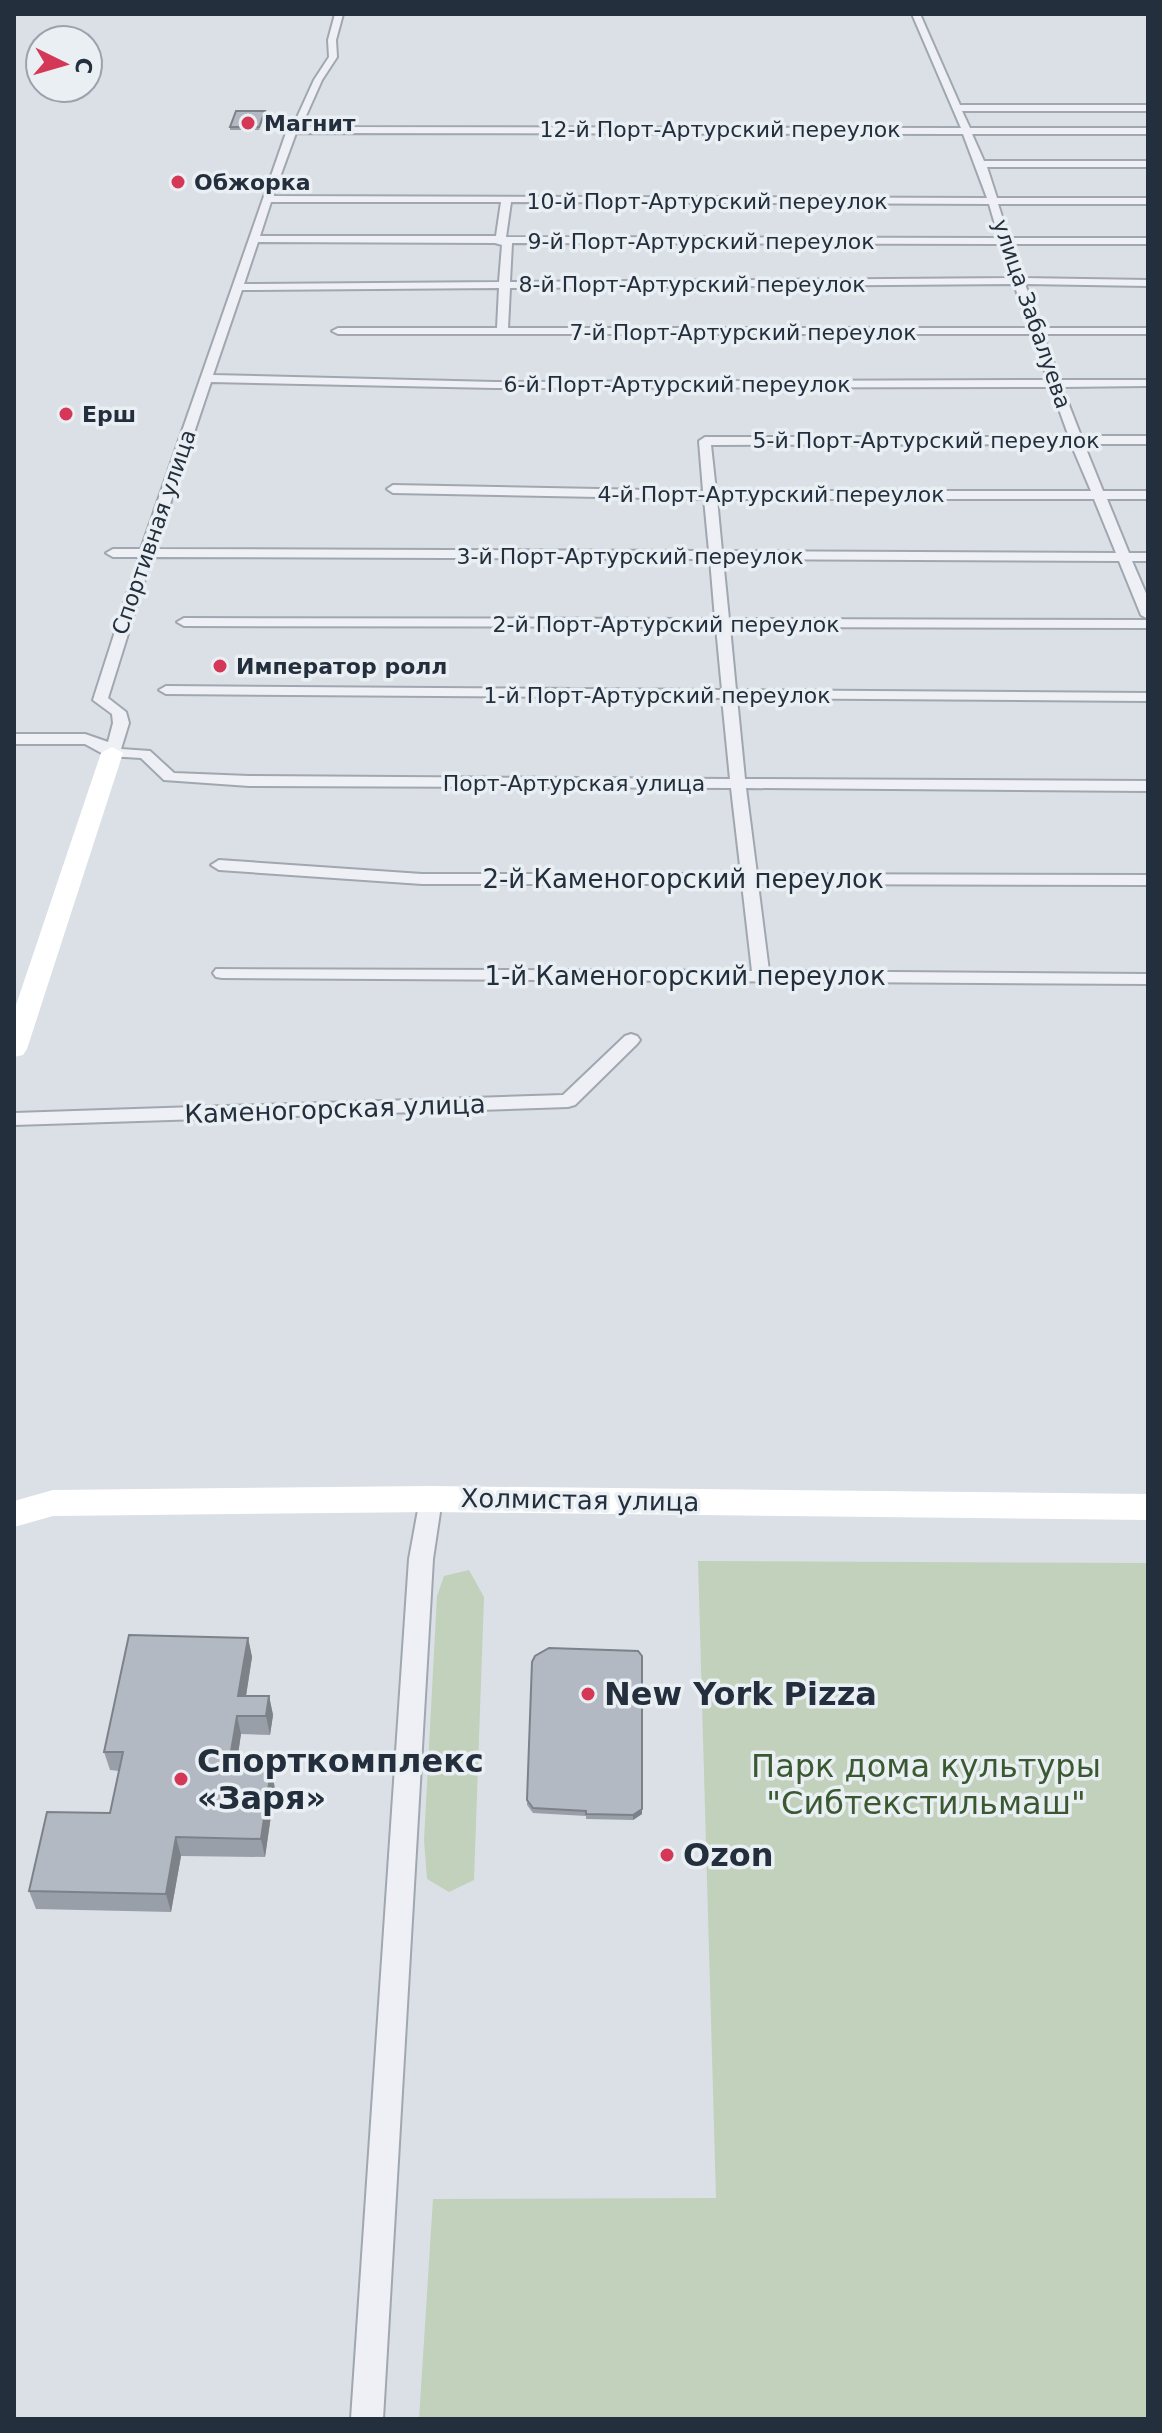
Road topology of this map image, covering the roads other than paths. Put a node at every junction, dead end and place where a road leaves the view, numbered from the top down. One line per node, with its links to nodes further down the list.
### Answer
1 (339, 14): 5 (street, Спортивная улица)
2 (916, 14): 3 (street, улица Забалуева)
3 (957, 108): 4 (street); 6 (street, улица Забалуева)
4 (1148, 108)
5 (292, 130): 6 (street, 12-й Порт-Артурский переулок); 10 (street, Спортивная улица)
6 (966, 130): 7 (street, 12-й Порт-Артурский переулок); 8 (street, улица Забалуева)
7 (1148, 131)
8 (981, 164): 9 (street); 13 (street, улица Забалуева)
9 (1148, 164)
10 (267, 199): 11 (street, 10-й Порт-Артурский переулок); 14 (street, Спортивная улица)
11 (506, 200): 13 (street, 10-й Порт-Артурский переулок); 17 (street)
12 (1148, 201): 13 (street, 10-й Порт-Артурский переулок)
13 (992, 203): 15 (street, улица Забалуева)
14 (253, 239): 17 (street, 9-й Порт-Артурский переулок); 21 (street, Спортивная улица)
15 (1006, 240): 16 (street, 9-й Порт-Артурский переулок); 17 (street, 9-й Порт-Артурский переулок); 18 (street, улица Забалуева)
16 (1148, 241)
17 (504, 242): 20 (street)
18 (1018, 281): 19 (street, 8-й Порт-Артурский переулок); 20 (street, 8-й Порт-Артурский переулок); 24 (street, улица Забалуева)
19 (1148, 283)
20 (505, 285): 21 (street, 8-й Порт-Артурский переулок); 23 (street)
21 (237, 287): 26 (street, Спортивная улица)
22 (338, 331): 23 (street, 7-й Порт-Артурский переулок)
23 (502, 331): 24 (street, 7-й Порт-Артурский переулок)
24 (1036, 331): 25 (street, 7-й Порт-Артурский переулок); 27 (street, улица Забалуева)
25 (1148, 331)
26 (206, 378): 27 (street, 6-й Порт-Артурский переулок); 36 (street, Спортивная улица)
27 (1056, 382): 28 (street, 6-й Порт-Артурский переулок); 29 (street, улица Забалуева)
28 (1148, 383)
29 (1076, 440): 30 (street, 5-й Порт-Артурский переулок); 32 (street, 5-й Порт-Артурский переулок); 33 (street, улица Забалуева)
30 (1148, 440)
31 (393, 489): 32 (street, 4-й Порт-Артурский переулок)
32 (710, 495): 33 (street, 4-й Порт-Артурский переулок); 39 (street)
33 (1098, 495): 34 (street, 4-й Порт-Артурский переулок); 37 (street, улица Забалуева)
34 (1148, 495)
35 (113, 553): 36 (street, 3-й Порт-Артурский переулок)
36 (146, 553): 39 (street, 3-й Порт-Артурский переулок); 48 (street, Спортивная улица)
37 (1124, 557): 38 (street, 3-й Порт-Артурский переулок); 39 (street, 3-й Порт-Артурский переулок); 40 (street, улица Забалуева)
38 (1148, 557)
39 (716, 558): 43 (street)
40 (1148, 615)
41 (184, 622): 43 (street, 2-й Порт-Артурский переулок)
42 (1148, 624): 43 (street, 2-й Порт-Артурский переулок)
43 (723, 625): 45 (street)
44 (166, 690): 45 (street, 1-й Порт-Артурский переулок)
45 (729, 696): 46 (street, 1-й Порт-Артурский переулок); 49 (street)
46 (1148, 697)
47 (14, 739): 48 (street, Порт-Артурская улица)
48 (112, 753): 49 (street, Порт-Артурская улица); 58 (street, Спортивная улица)
49 (738, 784): 50 (street, Порт-Артурская улица); 52 (street)
50 (1148, 786)
51 (219, 865): 52 (street, 2-й Каменогорский переулок)
52 (750, 878): 53 (street, 2-й Каменогорский переулок); 55 (street)
53 (1148, 880)
54 (222, 973): 55 (street, 1-й Каменогорский переулок)
55 (761, 976): 56 (street, 1-й Каменогорский переулок)
56 (1148, 979)
57 (631, 1040): 59 (street, Каменогорская улица)
58 (14, 1049)
59 (14, 1119)
60 (431, 1499): 61 (street, Холмистая улица); 62 (street, Холмистая улица); 63 (street)
61 (1148, 1507)
62 (14, 1514)
63 (367, 2419)

